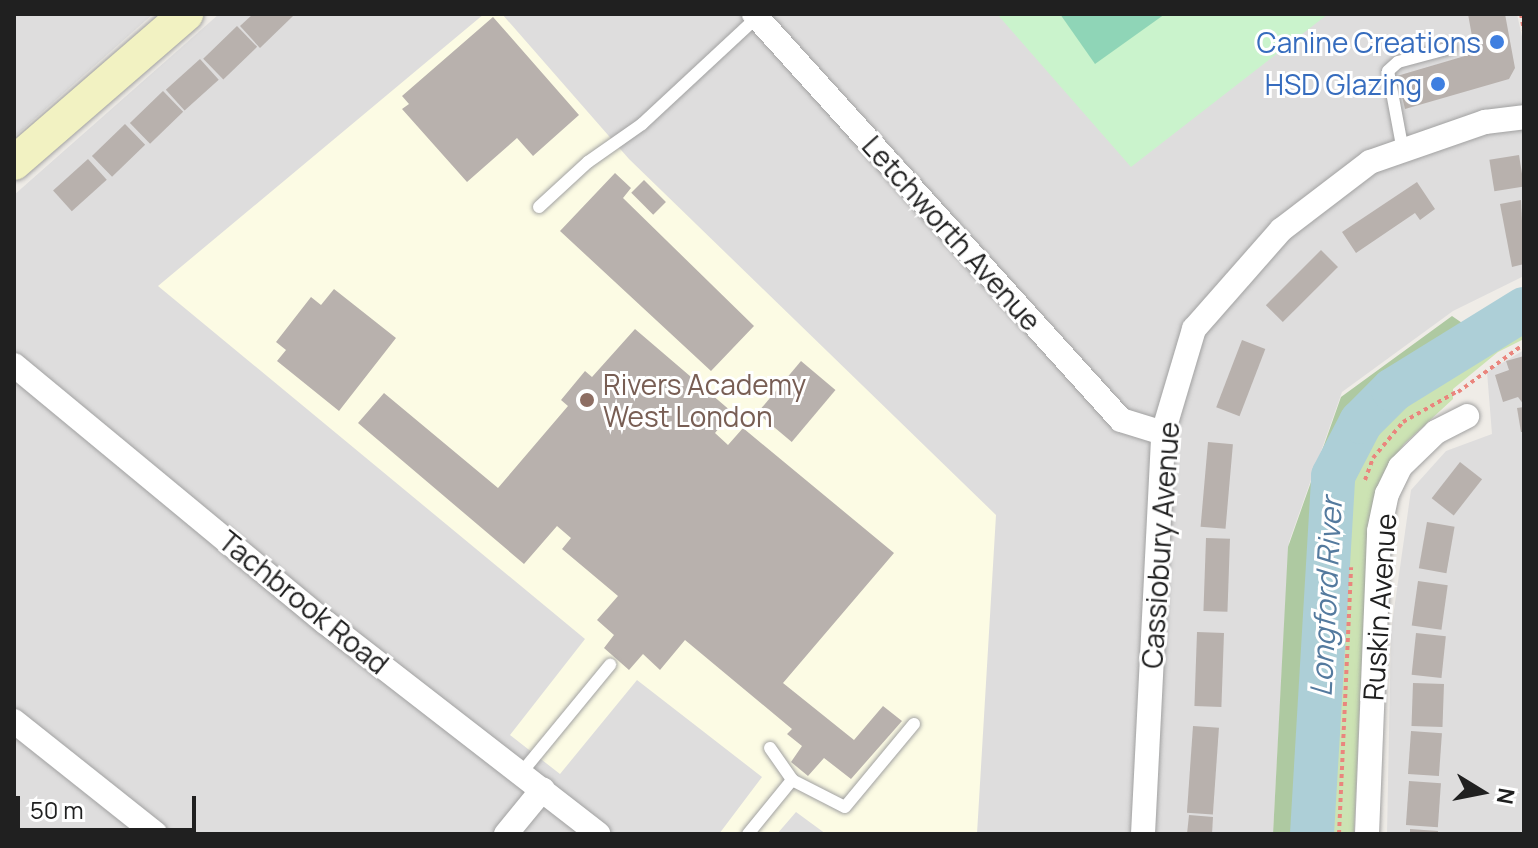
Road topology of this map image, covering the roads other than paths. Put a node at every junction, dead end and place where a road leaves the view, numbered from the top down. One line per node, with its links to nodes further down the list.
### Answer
1 (186, 14): 6 (main road)
2 (755, 16): 7 (lane); 10 (street, Letchworth Avenue)
3 (1450, 48): 5 (lane)
4 (1524, 117): 5 (street, Cassiobury Avenue)
5 (1403, 151): 10 (street, Cassiobury Avenue)
6 (14, 163)
7 (539, 207)
8 (14, 365): 15 (street, Tachbrook Road)
9 (1467, 416): 23 (street, Ruskin Avenue)
10 (1163, 433): 22 (street, Cassiobury Avenue)
11 (610, 665): 15 (lane)
12 (14, 721): 18 (street)
13 (914, 724): 16 (lane)
14 (770, 748): 16 (lane)
15 (522, 772): 17 (street, Tachbrook Road)
16 (792, 780): 21 (lane)
17 (543, 789): 19 (street); 20 (street, Tachbrook Road)
18 (156, 834)
19 (506, 834)
20 (598, 834)
21 (748, 834)
22 (1143, 834)
23 (1367, 834)

